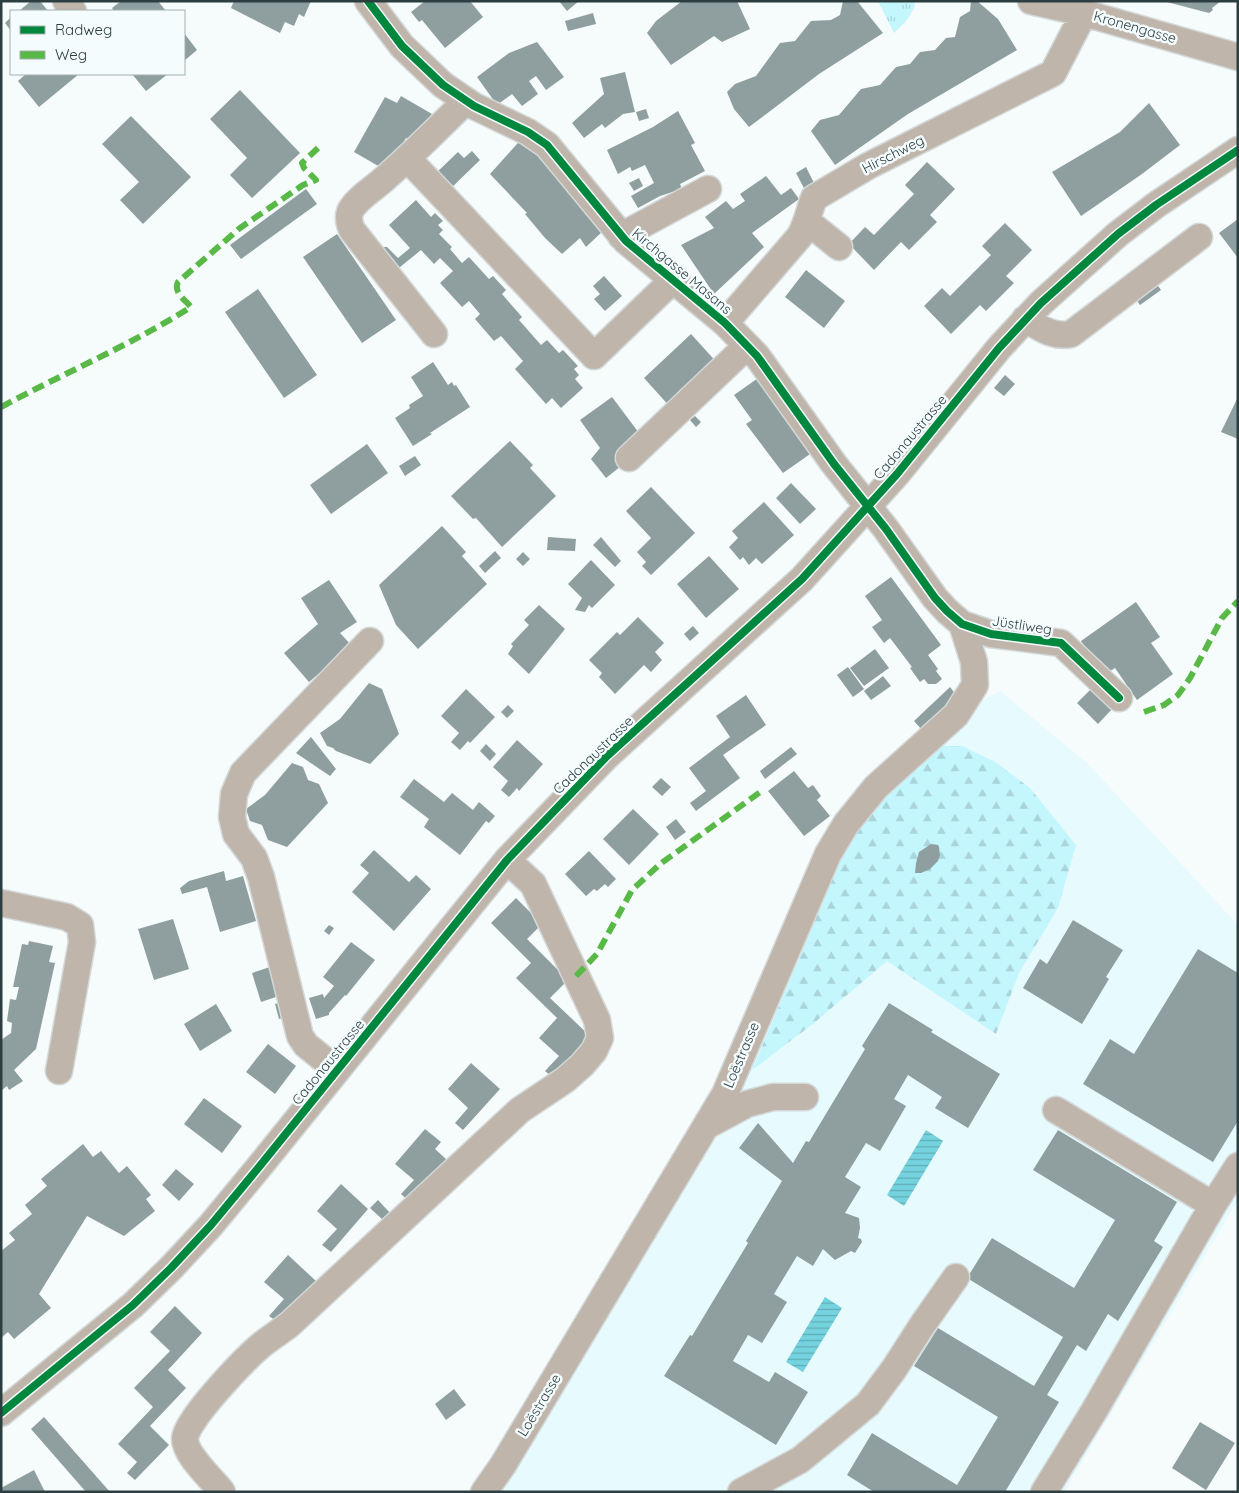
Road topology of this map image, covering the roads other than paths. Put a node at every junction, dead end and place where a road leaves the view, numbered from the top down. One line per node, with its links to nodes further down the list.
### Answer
1 (1030, 1): 3 (street, Kronengasse)
2 (377, 5): 5 (street, Kirchgasse Masans)
3 (1084, 13): 4 (street, Kronengasse); 9 (street, Hirschweg)
4 (1238, 56)
5 (466, 101): 7 (street); 10 (street, Kirchgasse Masans)
6 (1238, 150): 14 (street, Cadonaustrasse)
7 (407, 158): 13 (street); 16 (street)
8 (708, 189): 10 (street)
9 (808, 222): 12 (street); 15 (street, Hirschweg)
10 (621, 236): 13 (street, Kirchgasse Masans)
11 (1199, 237): 14 (street)
12 (839, 247)
13 (673, 280): 15 (street, Kirchgasse Masans)
14 (1025, 319): 19 (street, Cadonaustrasse)
15 (725, 323): 17 (street, Kirchgasse Masans)
16 (434, 334)
17 (747, 346): 18 (street); 19 (street, Kirchgasse Masans)
18 (629, 458)
19 (868, 506): 20 (street, Jüstliweg); 23 (street, Cadonaustrasse)
20 (962, 624): 22 (street, Jüstliweg); 29 (street, Loëstrasse)
21 (370, 641): 25 (street, Cadonaustrasse)
22 (1119, 698)
23 (507, 860): 25 (street, Cadonaustrasse); 34 (street)
24 (1, 903): 26 (street)
25 (338, 1070): 33 (street, Cadonaustrasse)
26 (59, 1071)
27 (805, 1097): 29 (street)
28 (1056, 1110): 31 (street)
29 (708, 1125): 35 (street, Loëstrasse)
30 (1238, 1166): 31 (street)
31 (1213, 1205): 37 (street)
32 (956, 1277): 36 (street)
33 (1, 1413)
34 (222, 1492)
35 (484, 1492)
36 (741, 1492)
37 (1044, 1492)

